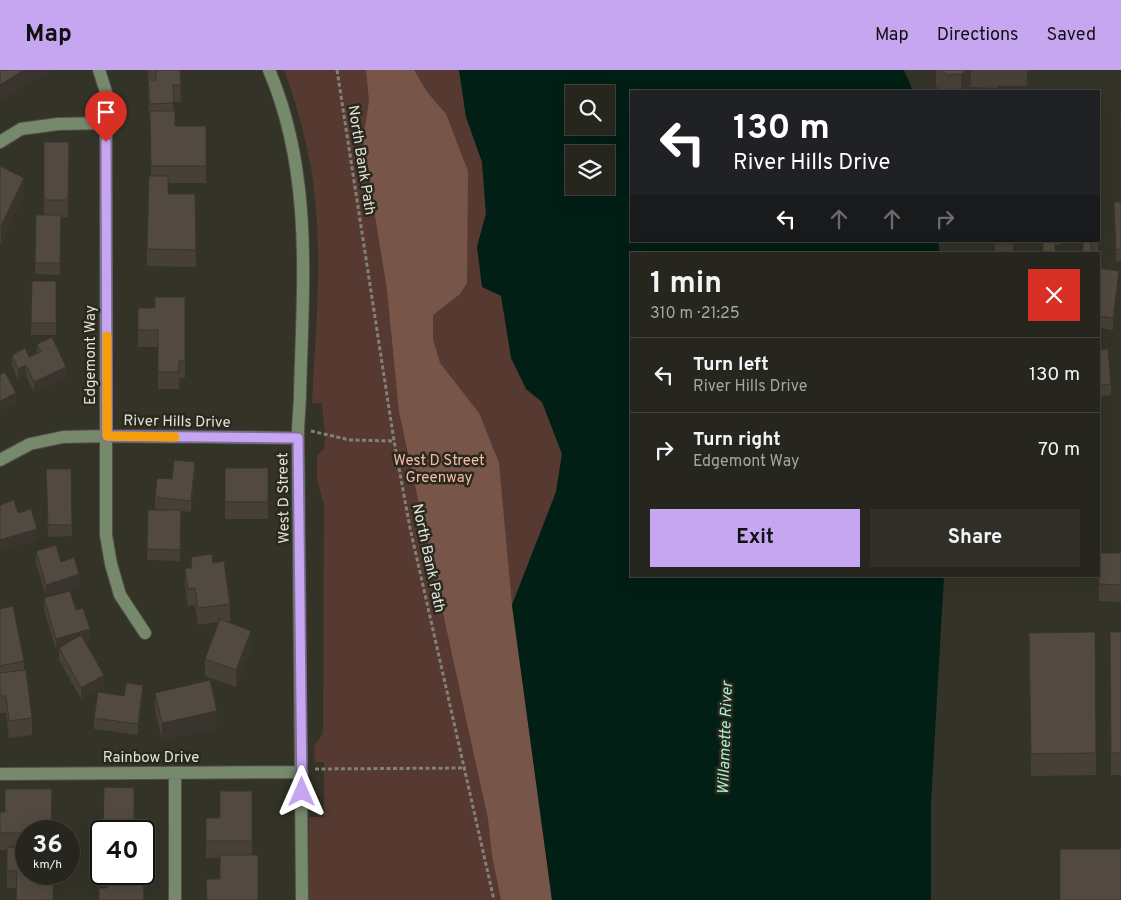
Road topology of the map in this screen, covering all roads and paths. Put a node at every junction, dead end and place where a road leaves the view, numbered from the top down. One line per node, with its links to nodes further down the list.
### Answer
1 (98, 70): 4 (street, Edgemont Way)
2 (269, 70): 6 (street, West D Street)
3 (337, 70): 8 (path, North Bank Path)
4 (106, 123): 5 (street); 7 (street, Edgemont Way)
5 (0, 142)
6 (298, 433): 7 (street, River Hills Drive); 8 (path); 12 (street, West D Street)
7 (107, 436): 9 (street, River Hills Drive); 10 (street, Edgemont Way)
8 (394, 441): 11 (path, North Bank Path)
9 (0, 460)
10 (144, 633)
11 (466, 768): 15 (path); 18 (path, North Bank Path)
12 (302, 772): 13 (street, Rainbow Drive); 17 (street, West D Street)
13 (175, 773): 14 (street, Rainbow Drive); 16 (street)
14 (0, 774)
15 (315, 776)
16 (175, 900)
17 (302, 900)
18 (494, 900)

